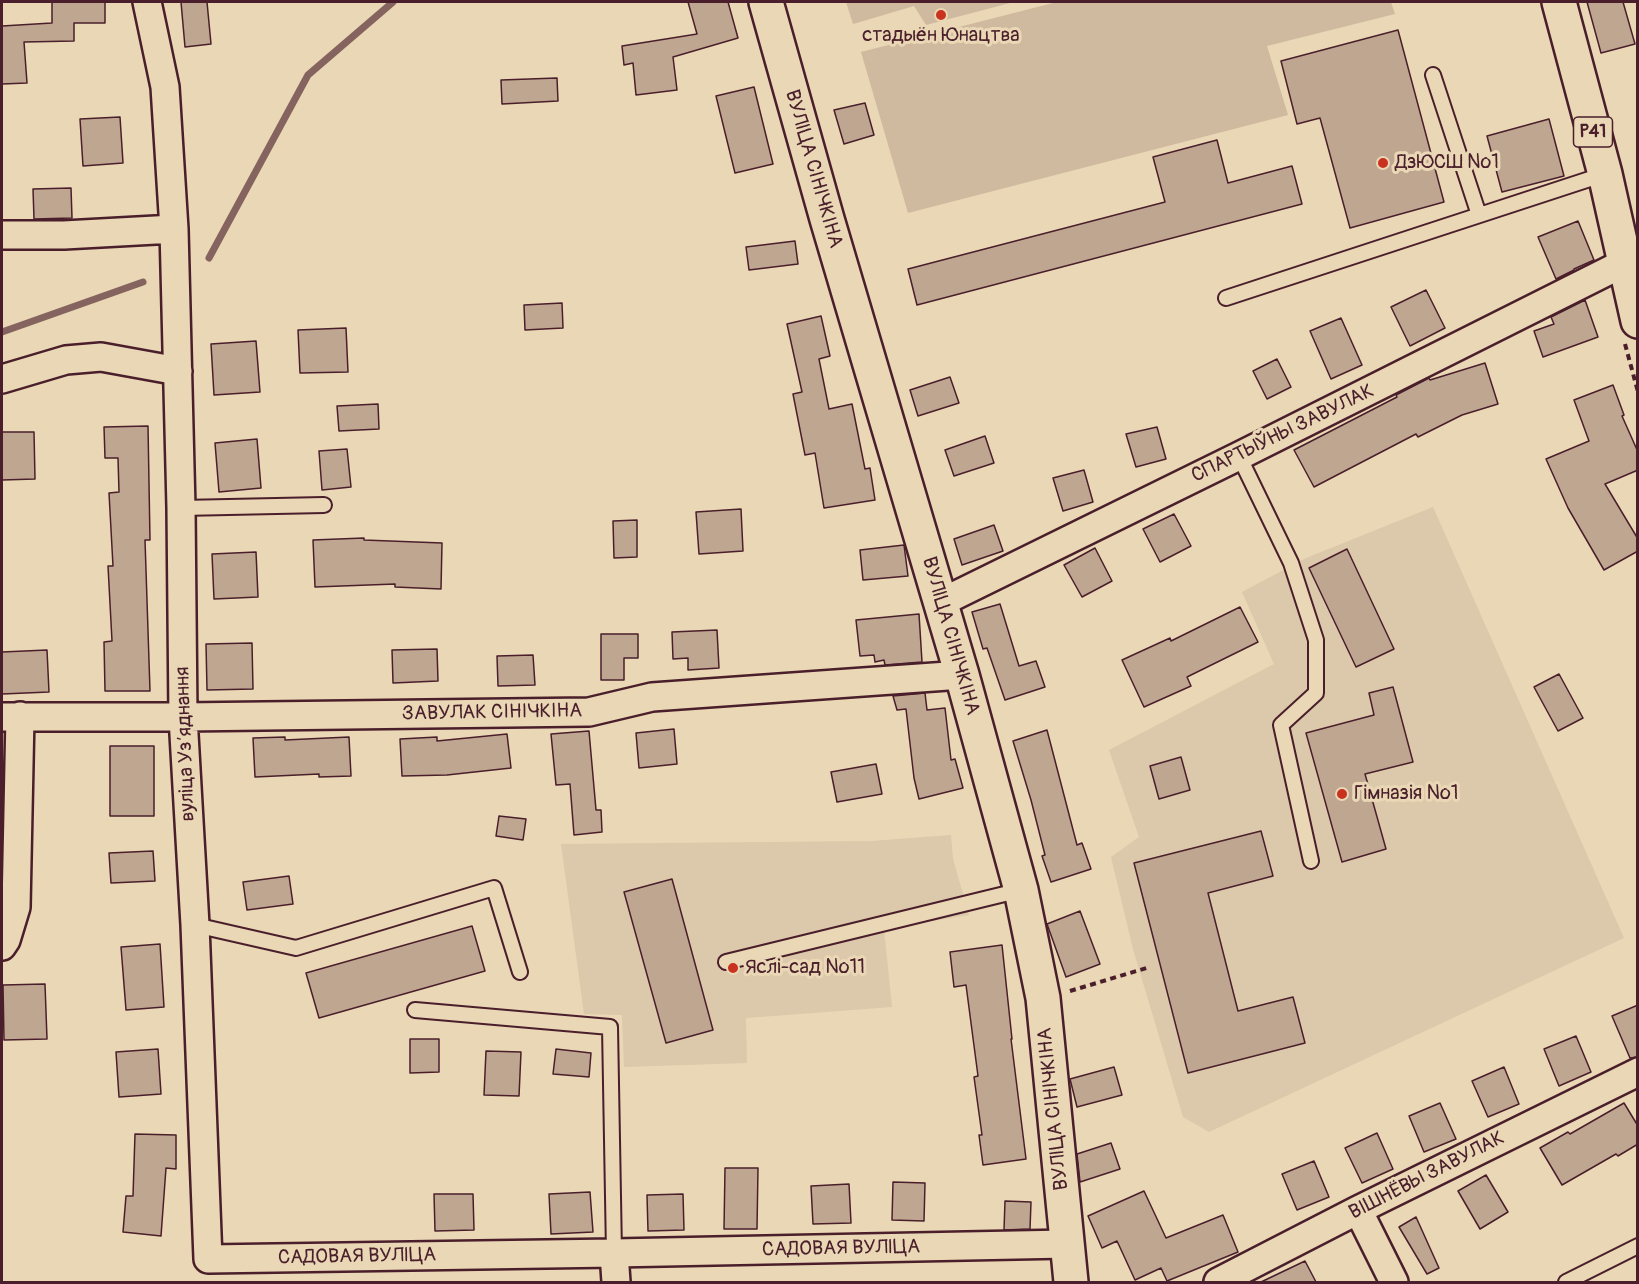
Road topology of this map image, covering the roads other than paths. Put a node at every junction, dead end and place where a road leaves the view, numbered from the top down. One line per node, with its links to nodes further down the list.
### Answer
1 (147, 2): 7 (street, вуліца Узʼяднання)
2 (766, 2): 17 (street, ВУЛІЦА СІНІЧКІНА)
3 (1559, 2): 5 (street, Р41)
4 (1433, 75): 6 (lane)
5 (1605, 174): 6 (lane); 9 (street, Р41)
6 (1479, 214): 10 (lane)
7 (174, 229): 8 (street); 12 (street, вуліца Узʼяднання)
8 (2, 234)
9 (1624, 263): 11 (street, Р41); 14 (street, СПАРТЫЎНЫ ЗАВУЛАК)
10 (1226, 298)
11 (1638, 321)
12 (178, 370): 13 (street); 16 (street, вуліца Узʼяднання)
13 (2, 379)
14 (1239, 456): 17 (street, СПАРТЫЎНЫ ЗАВУЛАК); 21 (lane)
15 (324, 505): 16 (lane)
16 (181, 508): 20 (street, вуліца Узʼяднання)
17 (940, 603): 18 (street, ВУЛІЦА СІНІЧКІНА)
18 (962, 675): 20 (street, ЗАВУЛАК СІНІЧКІНА); 22 (street, ВУЛІЦА СІНІЧКІНА)
19 (11, 716): 20 (street, ЗАВУЛАК СІНІЧКІНА); 24 (street, ЗАВУЛАК СІНІЧКІНА)
20 (183, 717): 23 (street, вуліца Узʼяднання)
21 (1311, 861)
22 (1021, 890): 25 (lane); 30 (street, ВУЛІЦА СІНІЧКІНА)
23 (195, 925): 26 (lane); 33 (street, вуліца Узʼяднання)
24 (2, 946)
25 (726, 962)
26 (520, 972)
27 (415, 1010): 32 (lane)
28 (1638, 1072): 29 (street, ВІШНЁВЫ ЗАВУЛАК)
29 (1358, 1210): 36 (street, ВІШНЁВЫ ЗАВУЛАК); 37 (street)
30 (1067, 1244): 32 (street, САДОВАЯ ВУЛІЦА); 35 (street, ВУЛІЦА СІНІЧКІНА)
31 (1638, 1246): 38 (lane)
32 (614, 1254): 33 (street, САДОВАЯ ВУЛІЦА); 34 (street)
33 (208, 1259)
34 (615, 1282)
35 (1071, 1282)
36 (1218, 1282)
37 (1394, 1282)
38 (1566, 1282)

